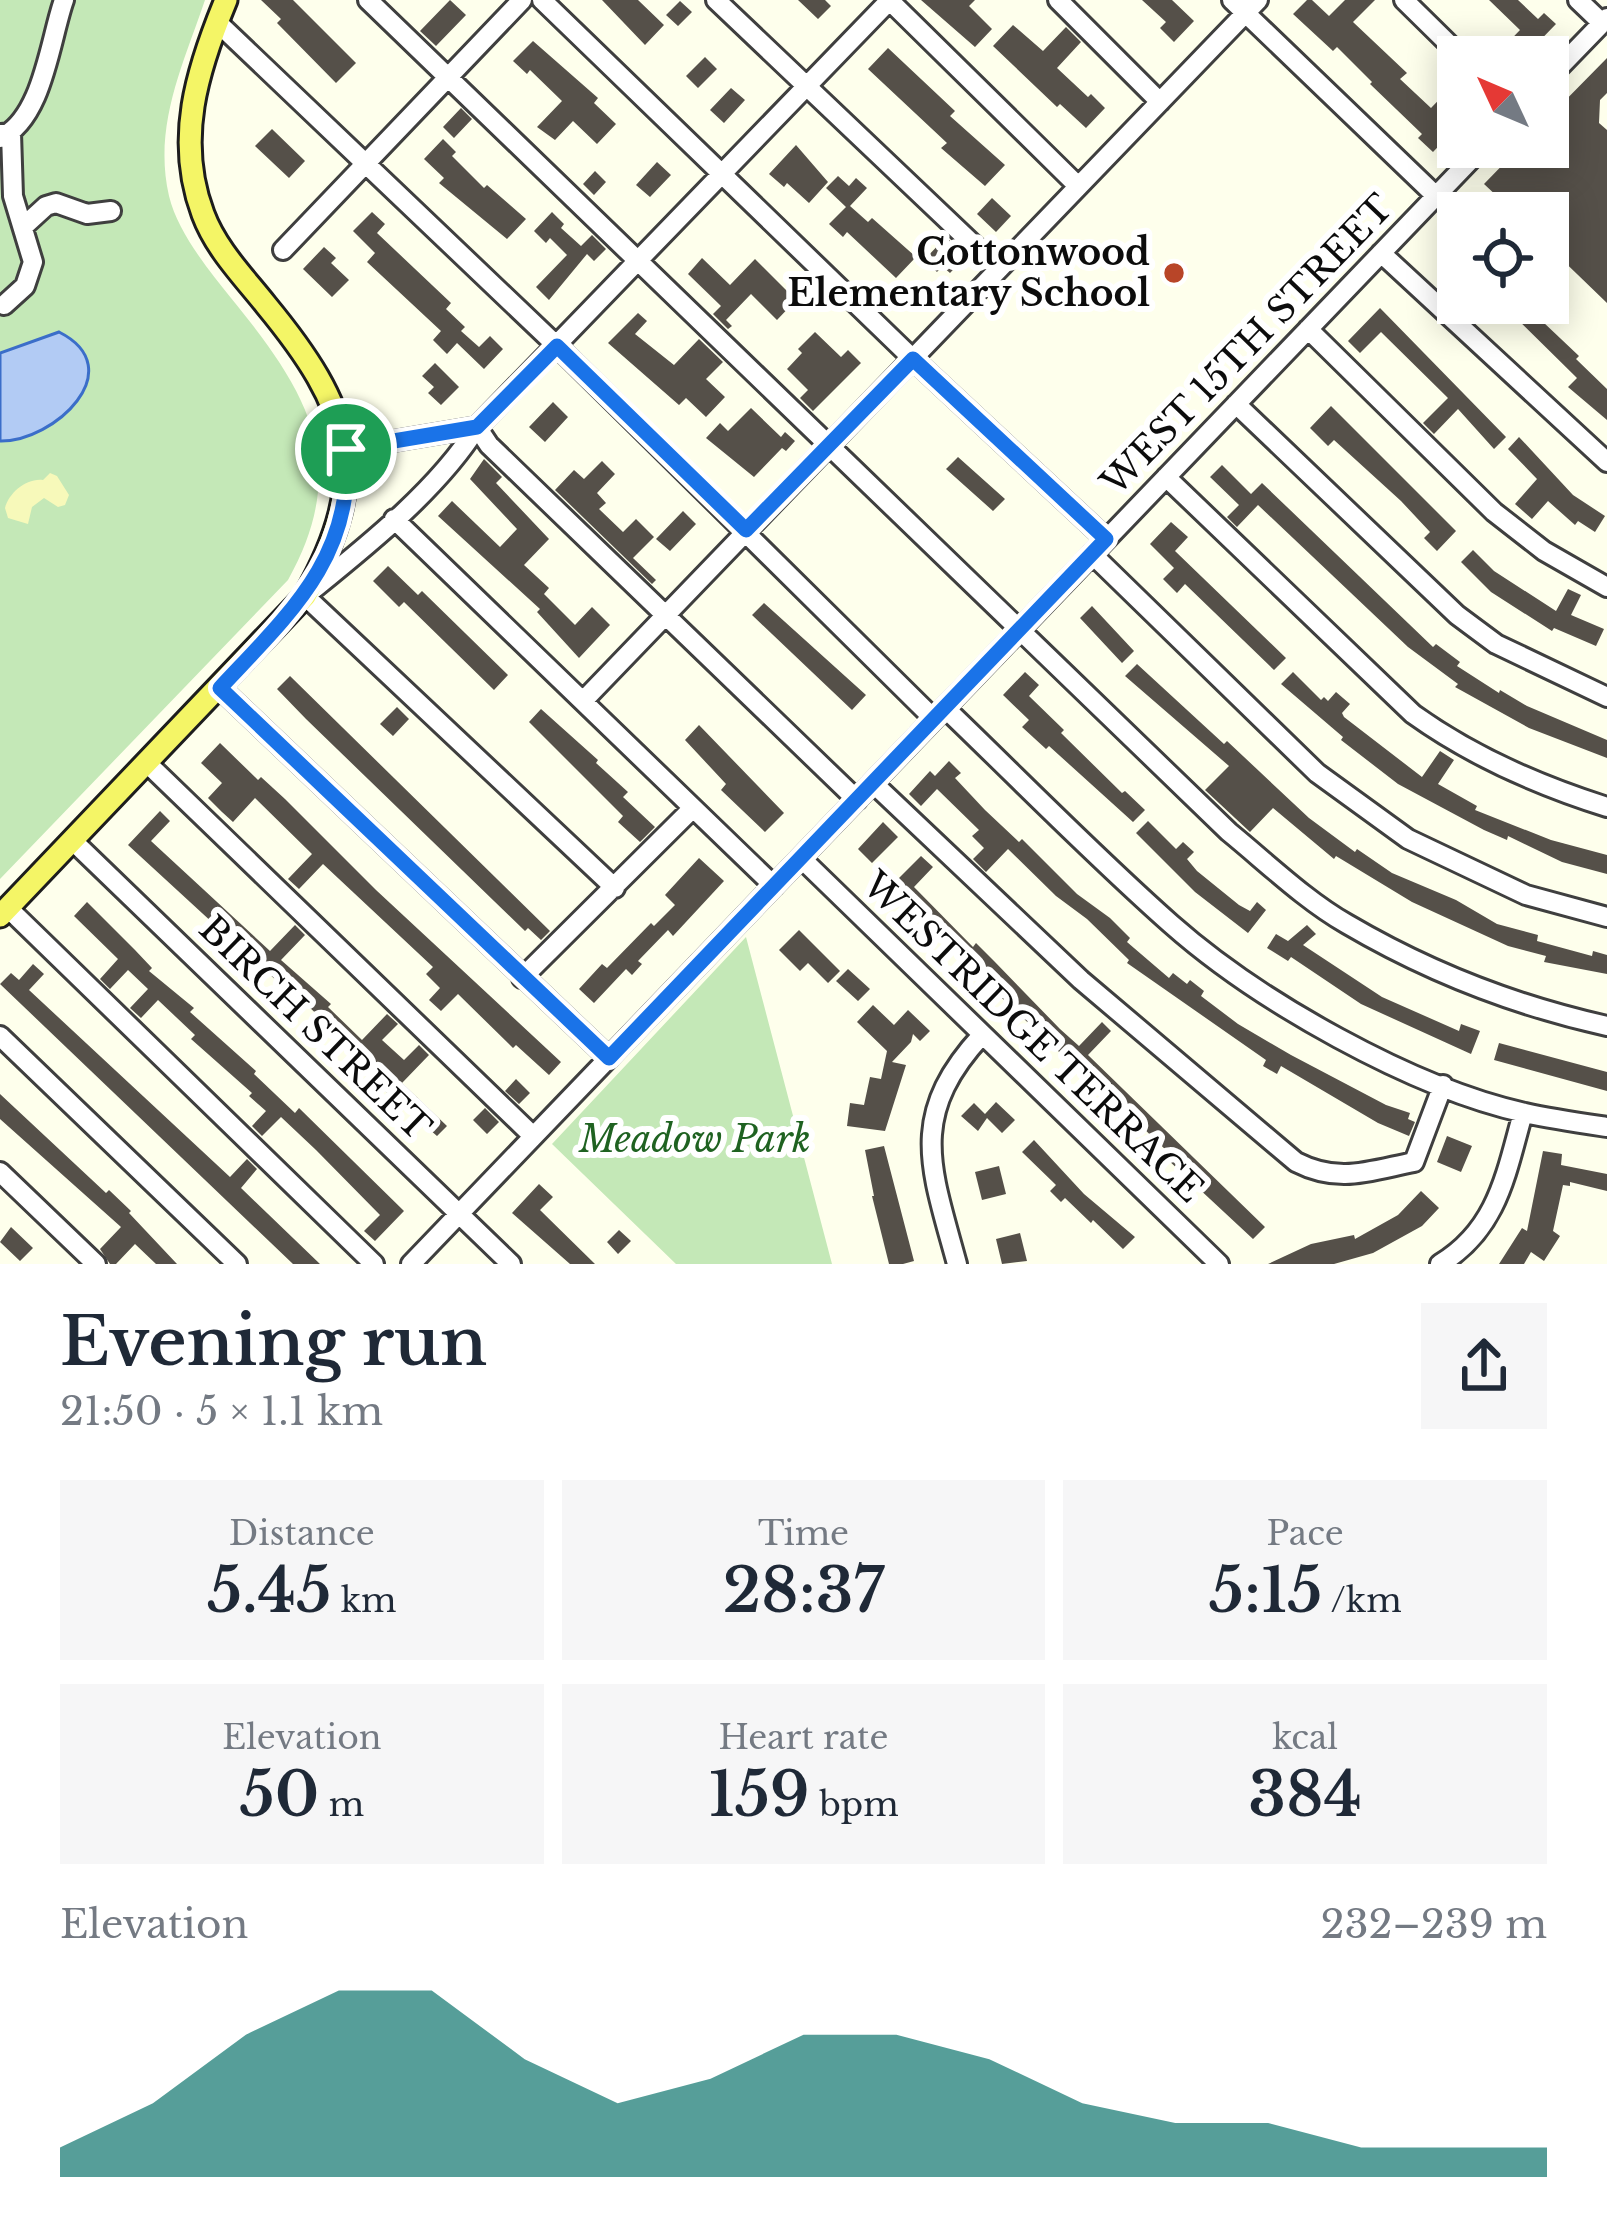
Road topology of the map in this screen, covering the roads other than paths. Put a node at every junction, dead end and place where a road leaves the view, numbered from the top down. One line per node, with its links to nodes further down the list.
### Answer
1 (64, 0): 19 (street)
2 (226, 0): 13 (main road)
3 (368, 0): 16 (street)
4 (523, 0): 16 (street)
5 (542, 0): 22 (street)
6 (716, 0): 17 (street)
7 (889, 0): 17 (street); 23 (street)
8 (1058, 0): 18 (street)
9 (1403, 0): 14 (street)
10 (1578, 0): 12 (street)
11 (1245, 4): 18 (street); 24 (street)
12 (1604, 20): 15 (street)
13 (217, 22): 20 (street); 38 (main road)
14 (1440, 36)
15 (1569, 57)
16 (449, 76): 20 (street); 29 (street)
17 (805, 87): 22 (street); 30 (street)
18 (1160, 102): 23 (street)
19 (4, 135): 26 (street)
20 (366, 163): 27 (street); 33 (street)
21 (1463, 168): 24 (street, WEST 15TH STREET)
22 (722, 174): 29 (street); 34 (street)
23 (1078, 186): 30 (street)
24 (1436, 196): 28 (street, WEST 15TH STREET)
25 (111, 212): 26 (street)
26 (23, 227): 31 (street)
27 (283, 250)
28 (1381, 253): 32 (street, WEST 15TH STREET); 39 (street)
29 (638, 260): 33 (street); 37 (street)
30 (998, 268): 34 (street)
31 (4, 305)
32 (1308, 329): 35 (street, WEST 15TH STREET); 45 (street)
33 (557, 346): 36 (street); 42 (street)
34 (913, 359): 37 (street); 43 (street)
35 (1236, 404): 40 (street, WEST 15TH STREET); 50 (street)
36 (477, 427): 38 (street); 41 (street); 47 (street)
37 (827, 445): 42 (street); 48 (street)
38 (346, 449): 46 (main road)
39 (1607, 462)
40 (1166, 478): 43 (street, WEST 15TH STREET); 56 (street)
41 (394, 519): 46 (street); 51 (street)
42 (746, 530): 47 (street); 52 (street)
43 (1106, 539): 44 (street, WEST 15TH STREET)
44 (1092, 554): 48 (street, WEST 15TH STREET); 63 (street)
45 (1607, 587)
46 (305, 596): 49 (main road); 61 (street)
47 (663, 617): 51 (street); 55 (street)
48 (1018, 631): 52 (street, WEST 15TH STREET); 65 (street)
49 (220, 688): 53 (main road); 64 (street)
50 (1607, 697)
51 (584, 700): 57 (street)
52 (939, 714): 54 (street, WEST 15TH STREET); 69 (street)
53 (147, 763): 58 (main road); 72 (street)
54 (873, 783): 55 (street, WEST 15TH STREET); 69 (street)
55 (857, 800): 59 (street, WEST 15TH STREET)
56 (1607, 806)
57 (693, 808): 60 (street); 61 (street)
58 (73, 841): 62 (main road); 74 (street, BIRCH STREET)
59 (801, 858): 60 (street, WEST 15TH STREET); 67 (street, WESTRIDGE TERRACE)
60 (774, 886): 68 (street, WEST 15TH STREET)
61 (616, 888): 64 (street)
62 (4, 912): 77 (street)
63 (1607, 916)
64 (522, 978): 68 (street)
65 (1607, 1026)
66 (0, 1036): 76 (street)
67 (982, 1036): 80 (street); 81 (street, WESTRIDGE TERRACE)
68 (609, 1058): 72 (street, WEST 15TH STREET)
69 (1443, 1085): 70 (street)
70 (1523, 1113): 71 (street); 82 (street)
71 (1607, 1127)
72 (533, 1136): 74 (street, WEST 15TH STREET)
73 (0, 1172): 75 (street)
74 (459, 1213): 78 (street, WEST 15TH STREET); 79 (street, BIRCH STREET)
75 (96, 1264)
76 (237, 1264)
77 (374, 1264)
78 (411, 1264)
79 (511, 1264)
80 (957, 1264)
81 (1219, 1264)
82 (1440, 1264)

